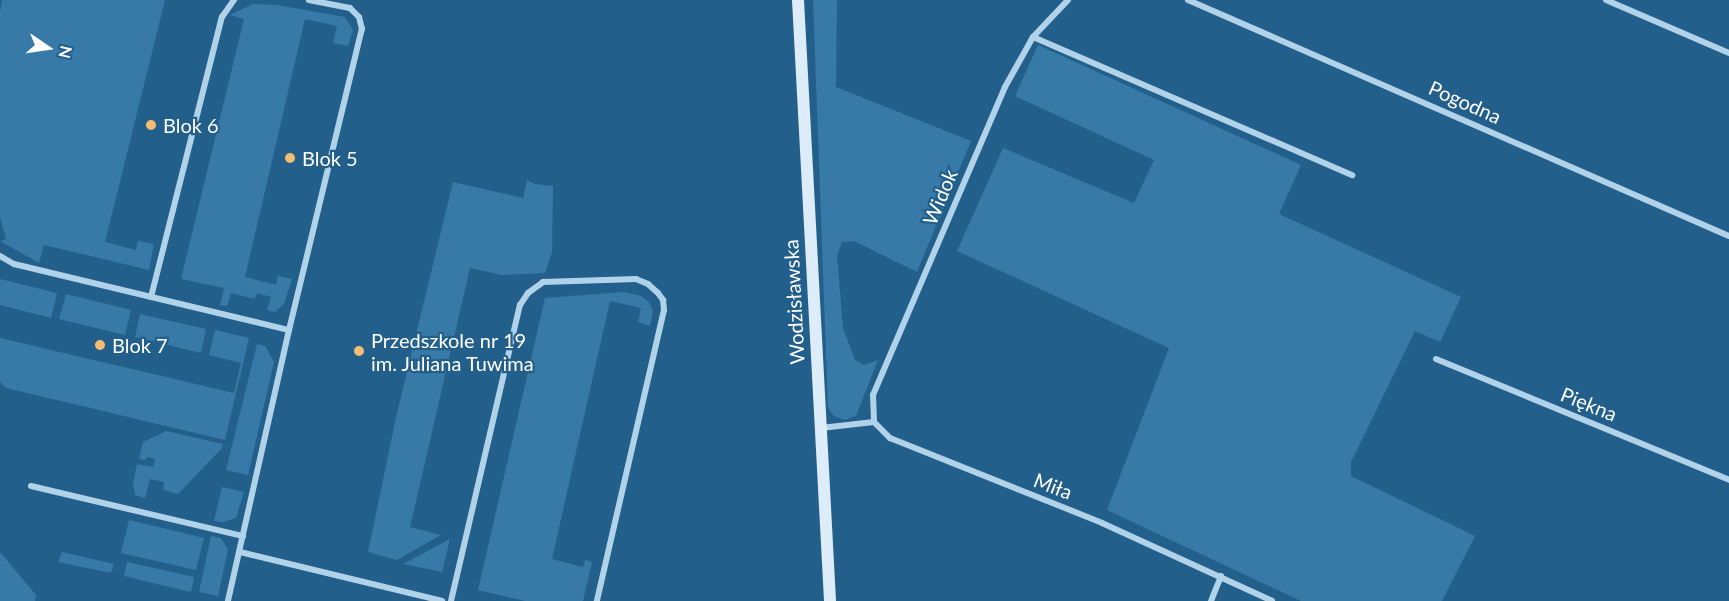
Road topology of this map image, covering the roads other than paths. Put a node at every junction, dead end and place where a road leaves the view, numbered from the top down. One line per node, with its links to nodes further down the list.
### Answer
1 (234, 0): 12 (street)
2 (309, 0): 13 (street)
3 (798, 0): 16 (street, Wodzisławska)
4 (1068, 0): 7 (street, Widok)
5 (1188, 0): 10 (street, Pogodna)
6 (1606, 0): 8 (street)
7 (1033, 37): 9 (street); 15 (street, Widok)
8 (1729, 53)
9 (1352, 175)
10 (1729, 236)
11 (0, 256): 12 (street)
12 (151, 297): 13 (street)
13 (289, 330): 19 (street)
14 (1436, 359): 17 (street, Piękna)
15 (874, 422): 16 (street); 21 (street, Miła)
16 (821, 428): 26 (street, Wodzisławska)
17 (1729, 480)
18 (31, 486): 19 (street)
19 (243, 536): 20 (street)
20 (240, 552): 22 (street); 23 (street)
21 (1221, 576): 27 (street); 28 (street, Miła)
22 (228, 601)
23 (442, 601)
24 (451, 601): 25 (street)
25 (597, 601)
26 (830, 601)
27 (1211, 601)
28 (1272, 601)

